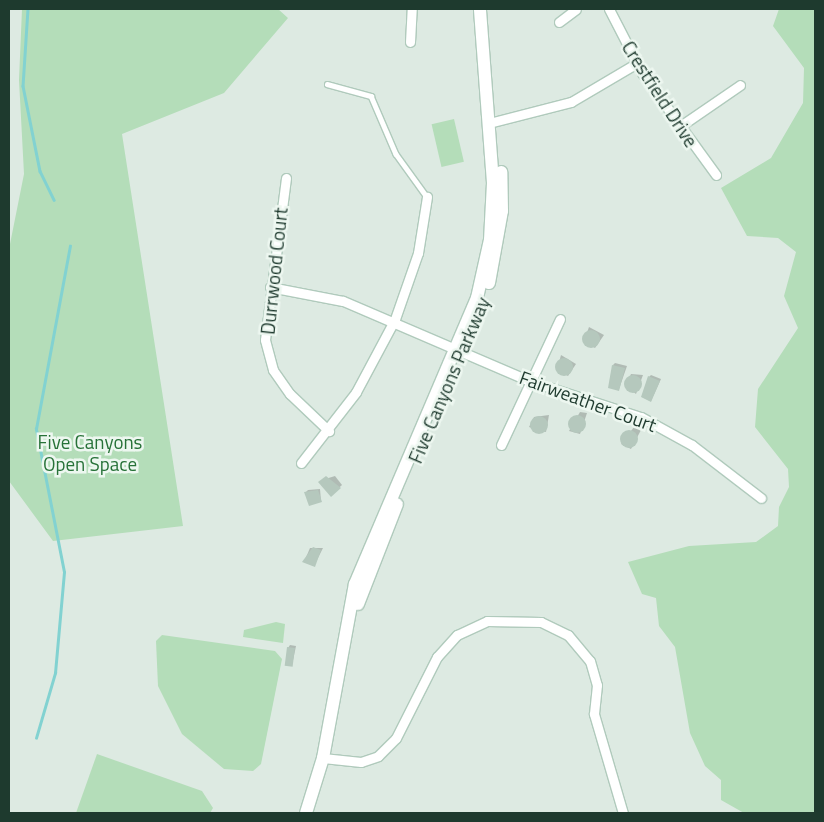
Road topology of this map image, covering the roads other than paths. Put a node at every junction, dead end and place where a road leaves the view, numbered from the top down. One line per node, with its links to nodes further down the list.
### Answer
1 (412, 9): 7 (street)
2 (480, 9): 11 (main road, Five Canyons Parkway)
3 (488, 9): 11 (main road, Five Canyons Parkway)
4 (576, 9): 6 (street)
5 (609, 9): 8 (street, Crestfield Drive)
6 (560, 22)
7 (410, 42)
8 (637, 64): 11 (street); 12 (street, Crestfield Drive)
9 (327, 84): 15 (lane)
10 (740, 85): 12 (street)
11 (492, 122): 19 (main road, Five Canyons Parkway)
12 (679, 127): 13 (street, Crestfield Drive)
13 (716, 175)
14 (286, 178): 16 (street, Durrwood Court)
15 (427, 197): 17 (street)
16 (270, 287): 17 (street, Fairweather Court); 21 (street, Durrwood Court)
17 (395, 319): 19 (street, Fairweather Court); 21 (street)
18 (560, 319): 20 (street)
19 (462, 349): 20 (street, Fairweather Court); 25 (main road, Five Canyons Parkway)
20 (530, 381): 22 (street); 24 (street, Fairweather Court)
21 (329, 430): 23 (street)
22 (502, 445)
23 (302, 463)
24 (761, 498)
25 (323, 758): 26 (main road, Five Canyons Parkway); 27 (street)
26 (306, 813)
27 (623, 813)

